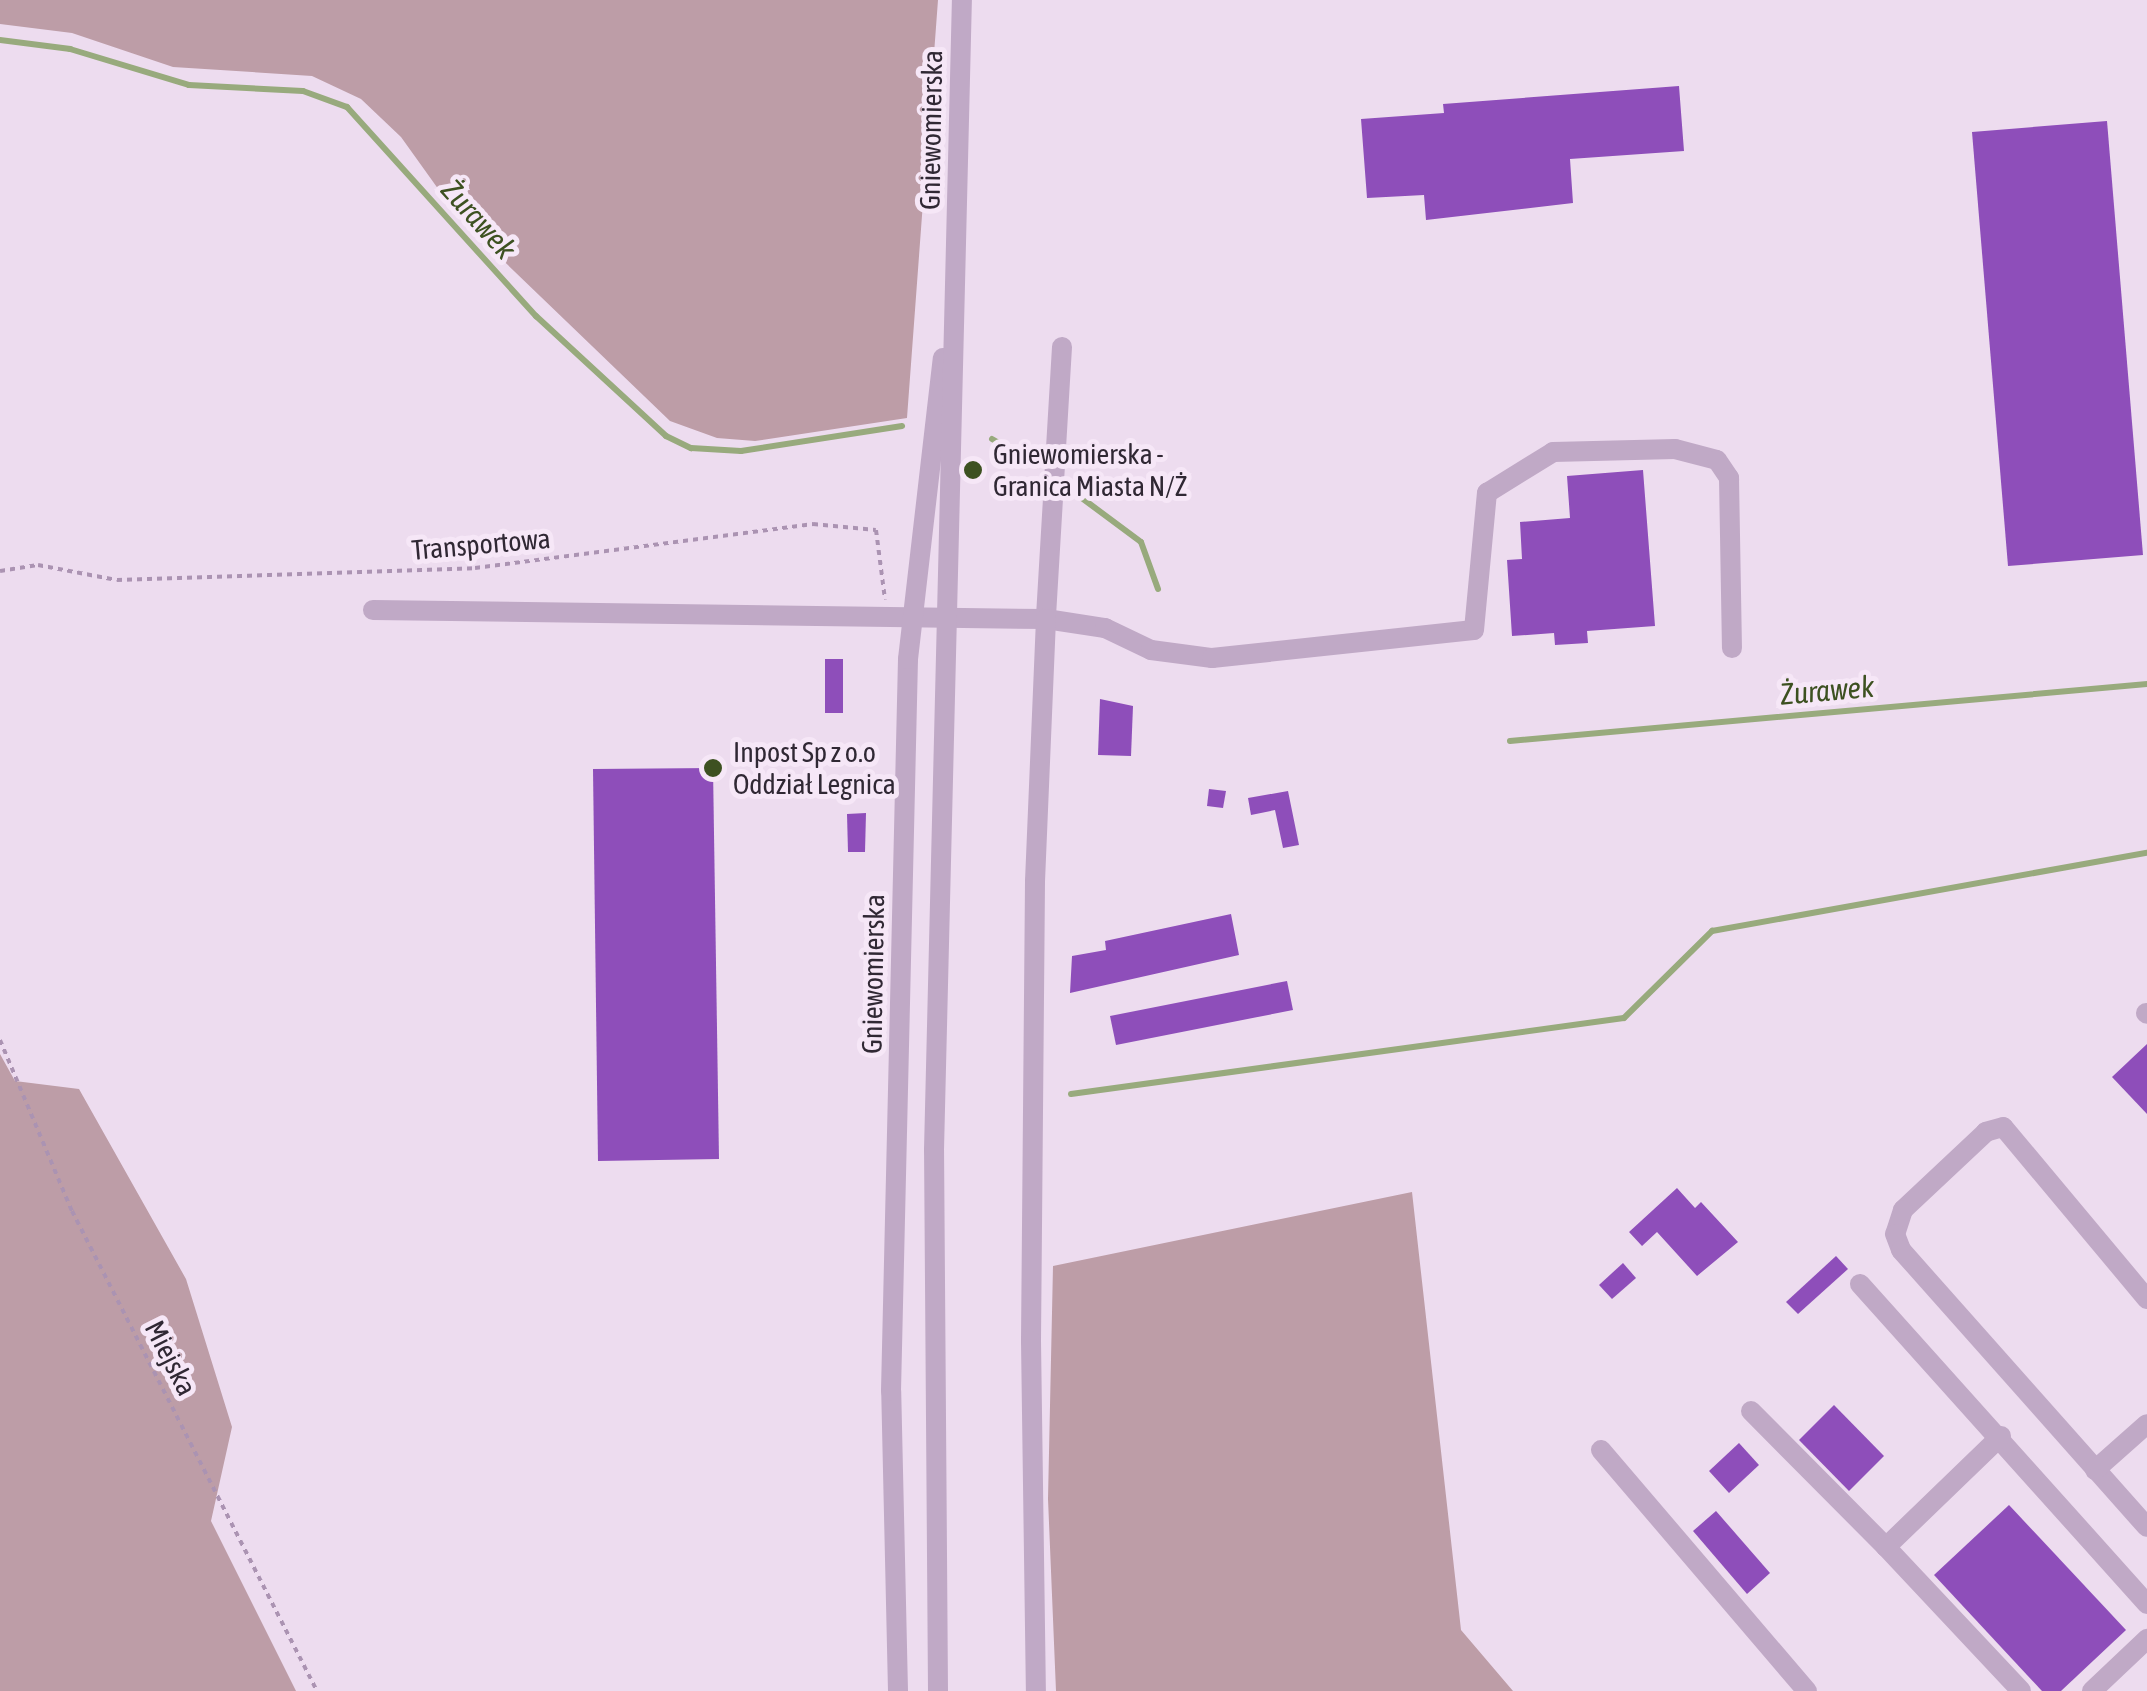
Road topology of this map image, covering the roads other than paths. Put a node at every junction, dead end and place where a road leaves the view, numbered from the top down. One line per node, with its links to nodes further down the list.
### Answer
1 (962, 0): 2 (street, Gniewomierska)
2 (955, 262): 5 (street, Gniewomierska); 7 (street, Gniewomierska)
3 (1062, 347): 6 (street)
4 (374, 610): 5 (street)
5 (910, 620): 7 (street); 20 (street, Gniewomierska)
6 (1046, 620): 7 (street); 8 (street); 22 (street)
7 (944, 623): 21 (street, Gniewomierska)
8 (1732, 648)
9 (1860, 1284): 13 (street)
10 (2147, 1299): 15 (street)
11 (1751, 1412): 17 (street)
12 (2147, 1424): 15 (street)
13 (2001, 1436): 17 (street); 18 (street)
14 (1601, 1450): 23 (street)
15 (2095, 1470): 16 (street)
16 (2147, 1527)
17 (1886, 1548): 24 (street)
18 (2147, 1604)
19 (2147, 1639): 25 (street)
20 (898, 1691)
21 (938, 1691)
22 (1036, 1691)
23 (1806, 1691)
24 (2021, 1691)
25 (2092, 1691)

